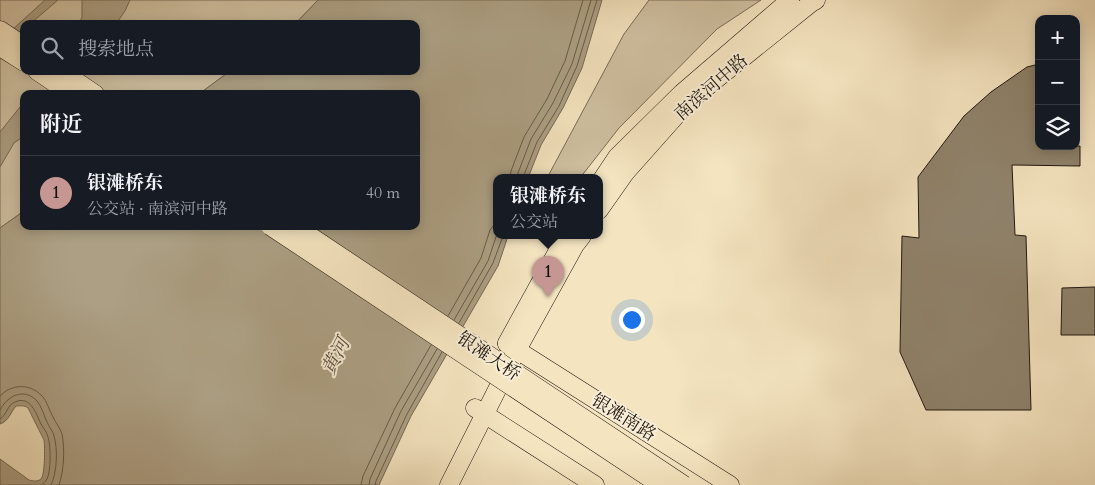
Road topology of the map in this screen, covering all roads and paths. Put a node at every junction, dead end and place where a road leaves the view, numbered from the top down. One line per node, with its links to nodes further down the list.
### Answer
1 (790, 0): 11 (main road, 南滨河中路)
2 (816, 0): 12 (main road, 南滨河中路)
3 (0, 30): 4 (main road)
4 (20, 43)
5 (0, 46): 6 (main road)
6 (20, 59)
7 (43, 75): 9 (main road)
8 (68, 75): 10 (main road)
9 (65, 90)
10 (89, 90)
11 (603, 178)
12 (603, 204)
13 (276, 230): 22 (main road, 银滩大桥, bridge)
14 (300, 230): 23 (main road, 银滩大桥, bridge)
15 (565, 239): 17 (main road)
16 (580, 239): 17 (main road)
17 (512, 347): 18 (main road); 24 (main road, 银滩南路)
18 (480, 411): 19 (main road); 20 (main road); 21 (main road)
19 (436, 485)
20 (450, 485)
21 (595, 485)
22 (660, 485)
23 (684, 485)
24 (730, 485)

